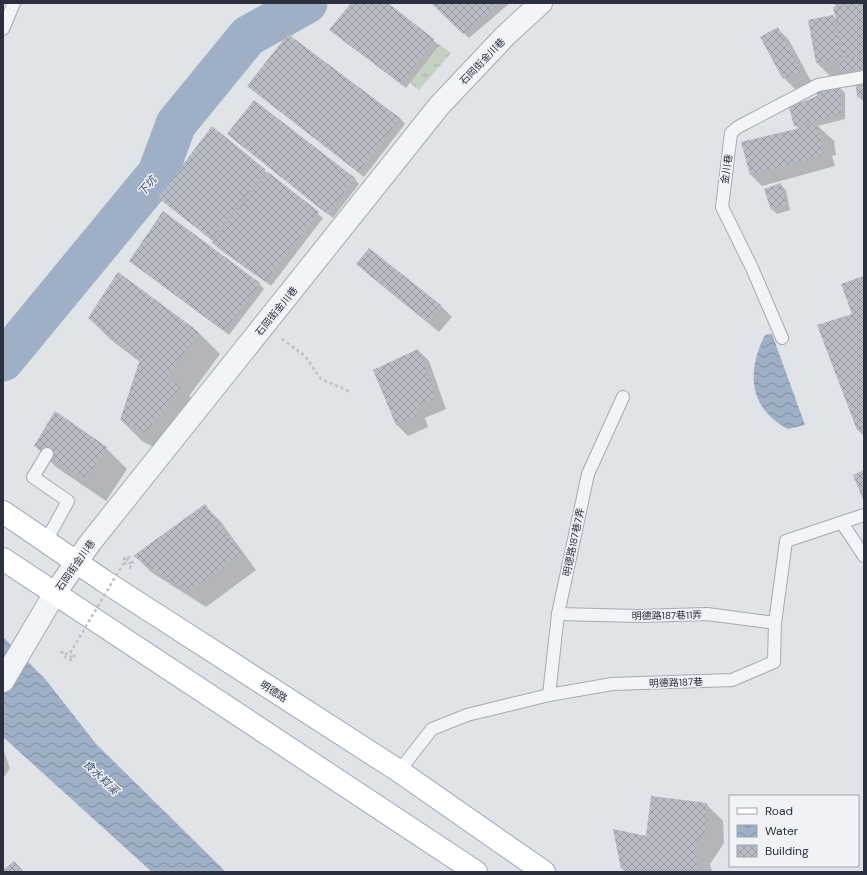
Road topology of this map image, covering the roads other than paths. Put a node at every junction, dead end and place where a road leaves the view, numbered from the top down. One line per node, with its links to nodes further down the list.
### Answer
1 (14, 3): 3 (lane)
2 (541, 3): 14 (street, 石岡街金川巷)
3 (3, 29)
4 (864, 77): 5 (lane, 金川巷)
5 (782, 338)
6 (623, 397): 16 (lane, 明德路187巷7弄)
7 (47, 454): 11 (lane)
8 (3, 512): 11 (main road, 明德路)
9 (864, 515): 10 (lane, 明德路187巷)
10 (842, 524): 12 (lane); 17 (lane, 明德路187巷)
11 (46, 542): 14 (main road, 明德路)
12 (864, 556)
13 (3, 559): 15 (main road)
14 (76, 562): 15 (street, 石岡街金川巷); 20 (main road, 明德路)
15 (55, 593): 18 (street, 石岡街金川巷); 21 (main road)
16 (558, 614): 17 (lane, 明德路187巷11弄); 19 (lane, 明德路187巷7弄)
17 (775, 623): 19 (lane, 明德路187巷)
18 (3, 681)
19 (549, 695): 20 (lane, 明德路187巷)
20 (399, 771): 22 (main road, 明德路)
21 (476, 872)
22 (544, 872)

